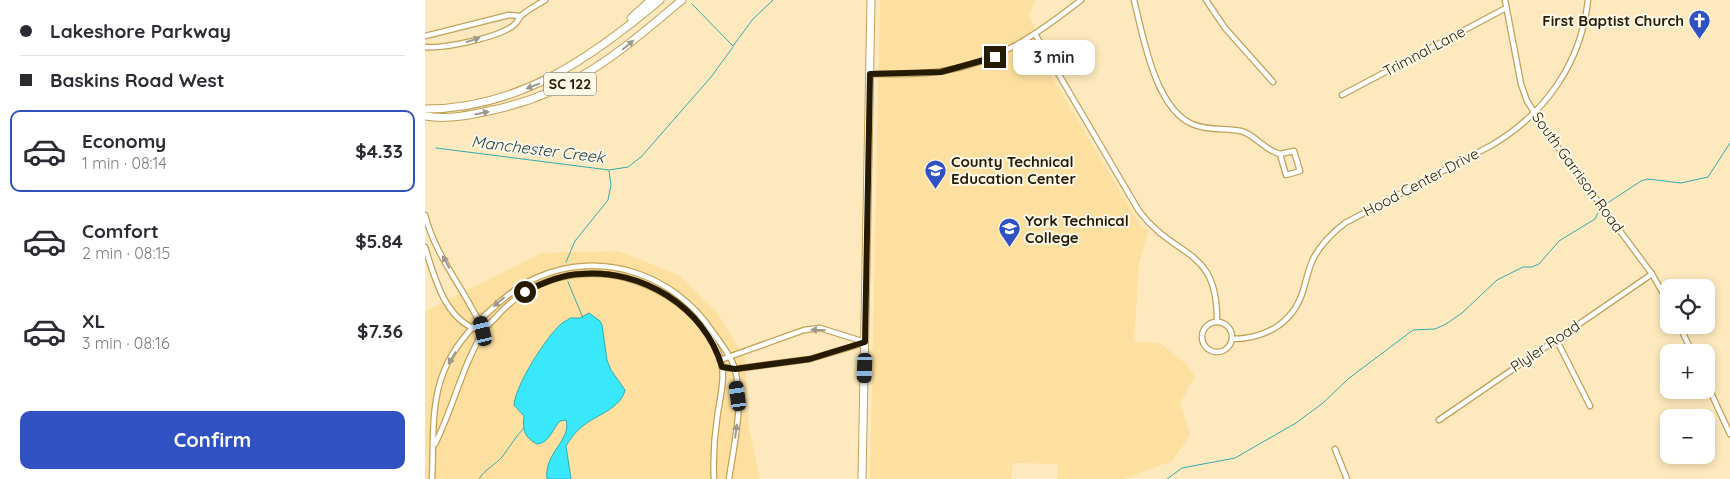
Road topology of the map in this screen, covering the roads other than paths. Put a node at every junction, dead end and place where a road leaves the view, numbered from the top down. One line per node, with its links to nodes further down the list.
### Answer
1 (545, 0): 12 (street)
2 (651, 0): 15 (main road)
3 (660, 0): 15 (main road, SC 122)
4 (683, 0): 22 (main road, SC 122, one-way to 4)
5 (871, 0): 17 (main road)
6 (1081, 0): 13 (street)
7 (1134, 0): 23 (street)
8 (1206, 0): 18 (street)
9 (1505, 0): 11 (street, South Garrison Road)
10 (1588, 0): 21 (street, Hood Center Drive)
11 (1506, 8): 19 (street, Trimnal Lane); 21 (street, South Garrison Road)
12 (520, 16): 14 (street); 16 (street, one-way to 12)
13 (1035, 34): 17 (street); 30 (street)
14 (425, 36)
15 (602, 46): 20 (main road, SC 122, one-way to 20)
16 (425, 47)
17 (870, 74): 35 (main road)
18 (1273, 82)
19 (1342, 95)
20 (425, 109)
21 (1535, 113): 27 (street, South Garrison Road); 33 (street, Hood Center Drive)
22 (425, 116)
23 (1280, 154): 23 (street)
24 (425, 215): 25 (street)
25 (427, 229): 29 (street, one-way to 25)
26 (425, 247): 31 (street)
27 (1652, 274): 28 (street, South Garrison Road); 34 (street, Plyler Road)
28 (1660, 288)
29 (480, 319): 31 (street); 32 (street); 36 (street, one-way to 29)
30 (1217, 322): 33 (street); 33 (street, Hood Center Drive)
31 (471, 329): 32 (street); 44 (street, one-way to 44)
32 (483, 331): 37 (street); 44 (street)
33 (1232, 339)
34 (1556, 339): 41 (street); 42 (street, Plyler Road)
35 (865, 342): 36 (street, one-way to 36); 39 (street); 49 (main road)
36 (730, 356): 37 (street); 39 (street)
37 (720, 360): 38 (street)
38 (722, 367): 39 (street); 47 (street)
39 (735, 369): 48 (street, one-way to 39)
40 (1714, 399): 43 (street)
41 (1590, 406)
42 (1439, 420)
43 (1730, 434)
44 (434, 445): 46 (street)
45 (1335, 449): 50 (street)
46 (432, 479)
47 (714, 479)
48 (729, 479)
49 (862, 479)
50 (1347, 479)

